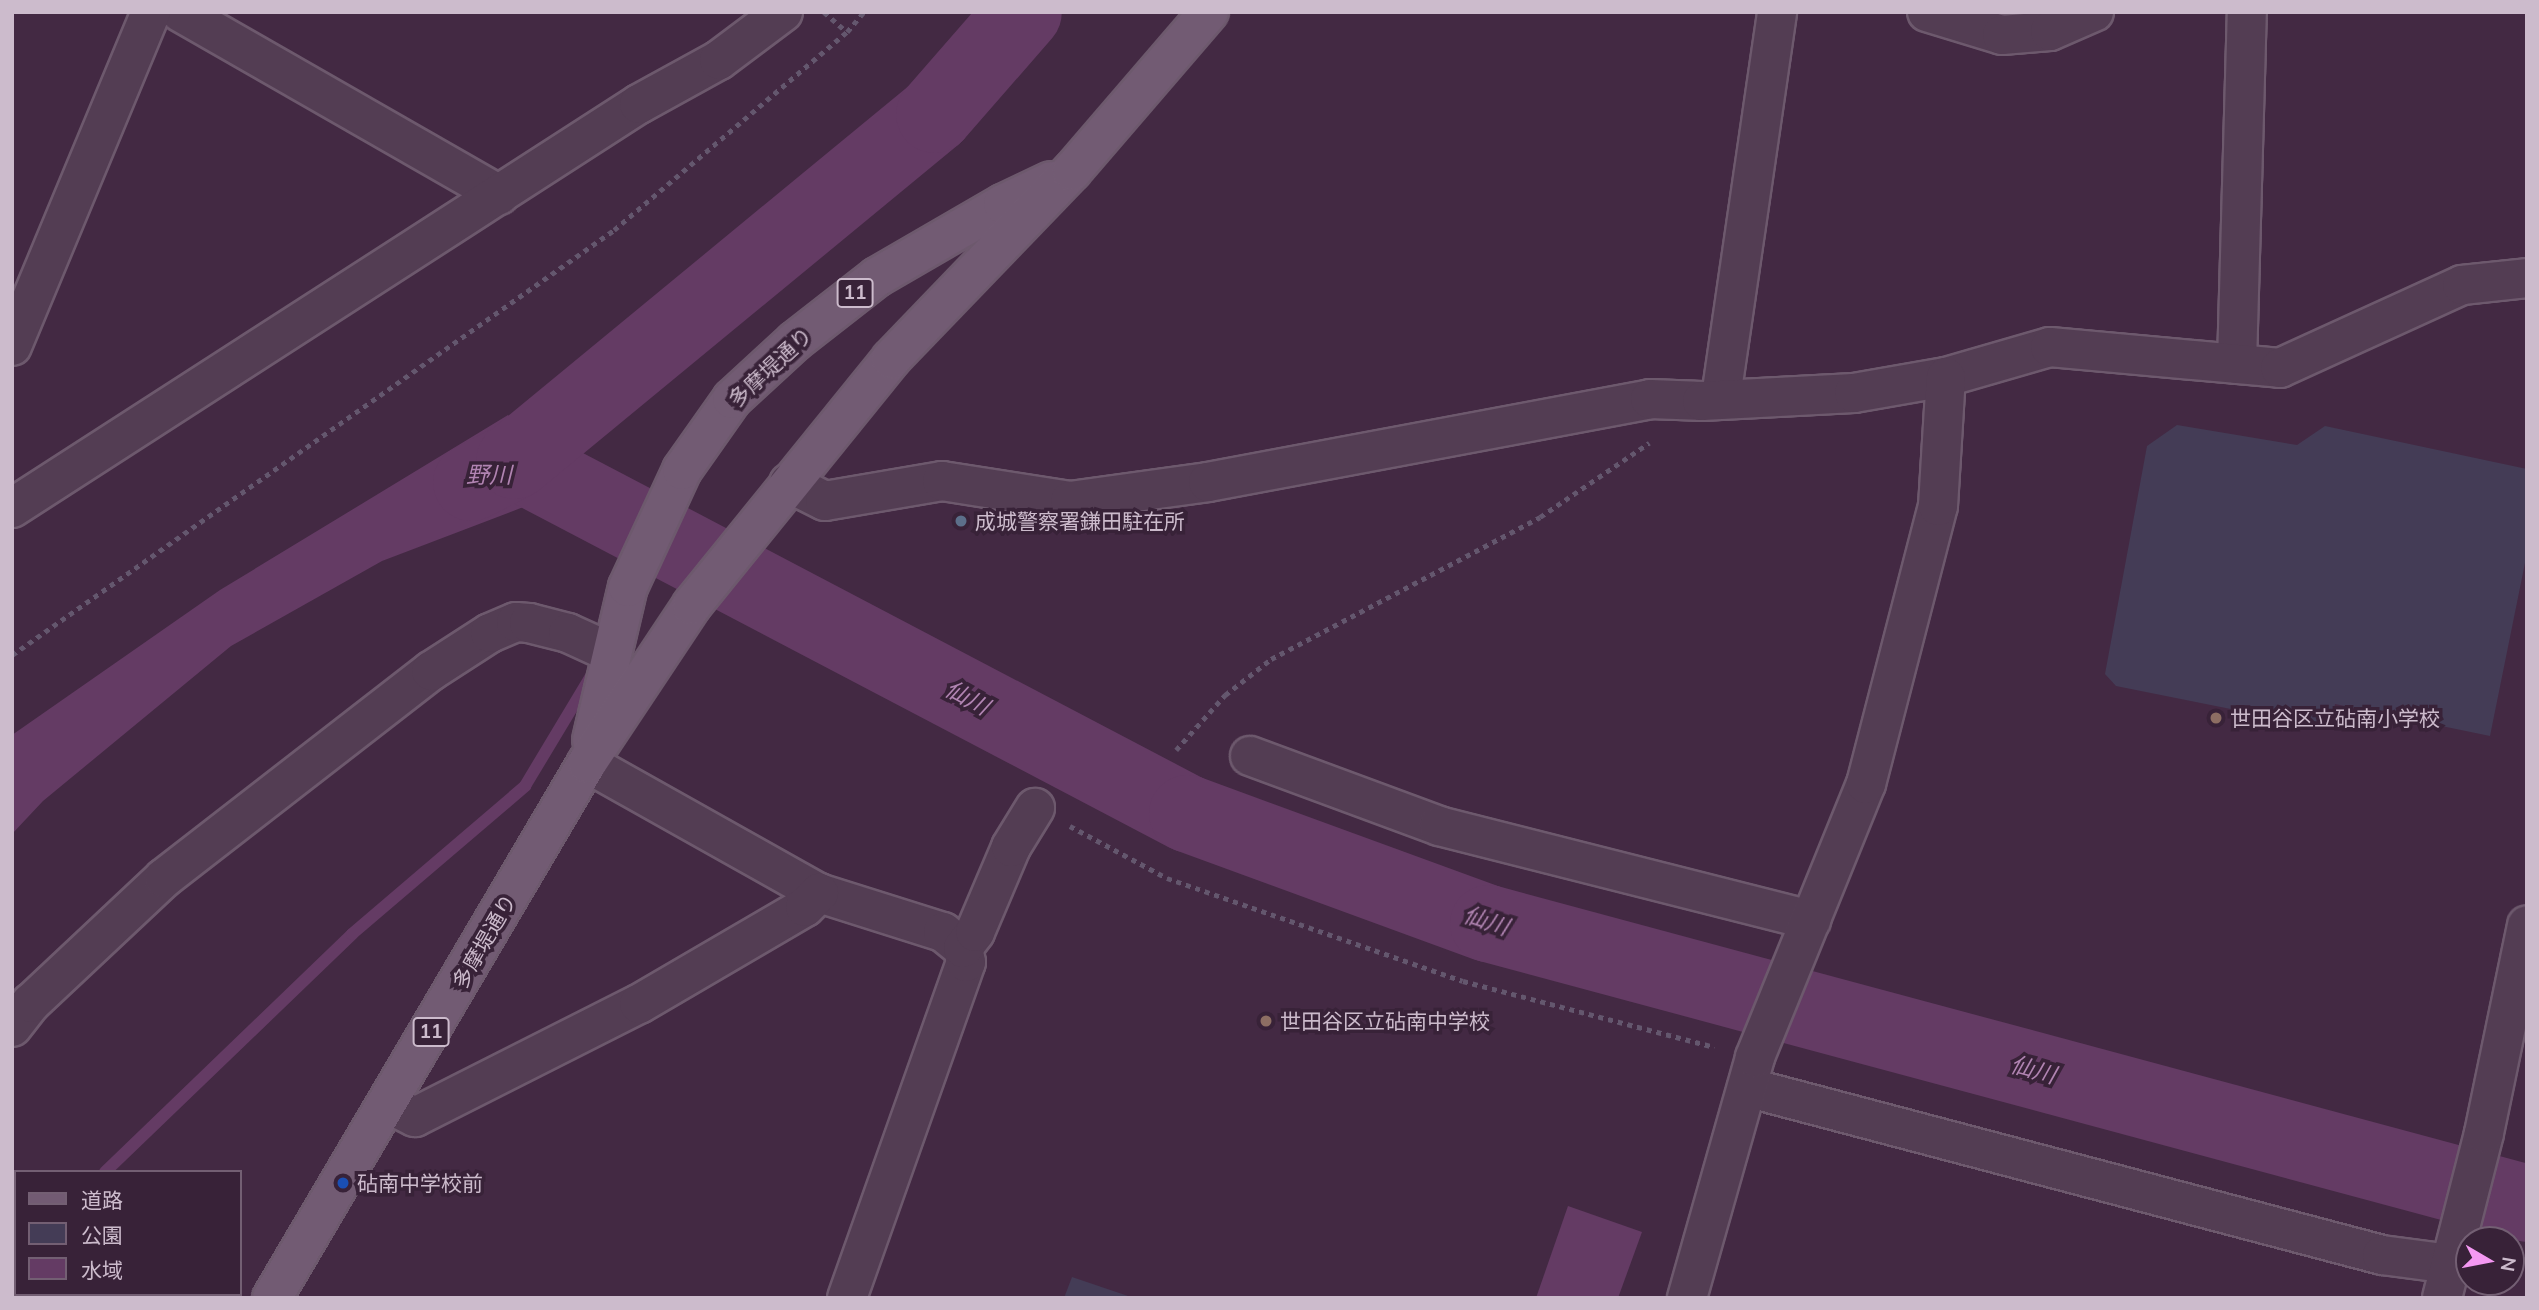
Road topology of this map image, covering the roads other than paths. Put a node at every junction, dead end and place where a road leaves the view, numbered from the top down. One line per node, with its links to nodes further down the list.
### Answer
1 (151, 12): 12 (street)
2 (180, 12): 10 (street)
3 (783, 12): 10 (street)
4 (1209, 12): 9 (main road, 多摩堤通り / 11)
5 (1777, 12): 15 (street)
6 (1927, 12): 7 (street)
7 (2094, 12)
8 (2247, 12): 13 (street)
9 (1072, 171): 16 (main road, 多摩堤通り / 11); 18 (main road, 多摩堤通り / 11)
10 (499, 195): 17 (street)
11 (2527, 278): 13 (street)
12 (12, 346)
13 (2236, 364): 14 (street)
14 (1946, 377): 15 (street); 24 (street)
15 (1711, 399): 16 (street)
16 (789, 483): 20 (main road, 多摩堤通り / 11)
17 (12, 508)
18 (612, 653): 20 (main road, 多摩堤通り / 11); 26 (street)
19 (1250, 756): 24 (street)
20 (587, 763): 22 (street); 28 (main road, 多摩堤通り / 11)
21 (1035, 808): 25 (street)
22 (819, 893): 25 (street); 28 (street)
23 (2527, 925): 29 (street)
24 (1805, 935): 27 (street)
25 (963, 948): 31 (street)
26 (12, 1027)
27 (1753, 1073): 29 (street); 32 (street)
28 (389, 1104): 30 (main road, 多摩堤通り / 11)
29 (2450, 1268)
30 (272, 1298)
31 (847, 1298)
32 (1687, 1298)

